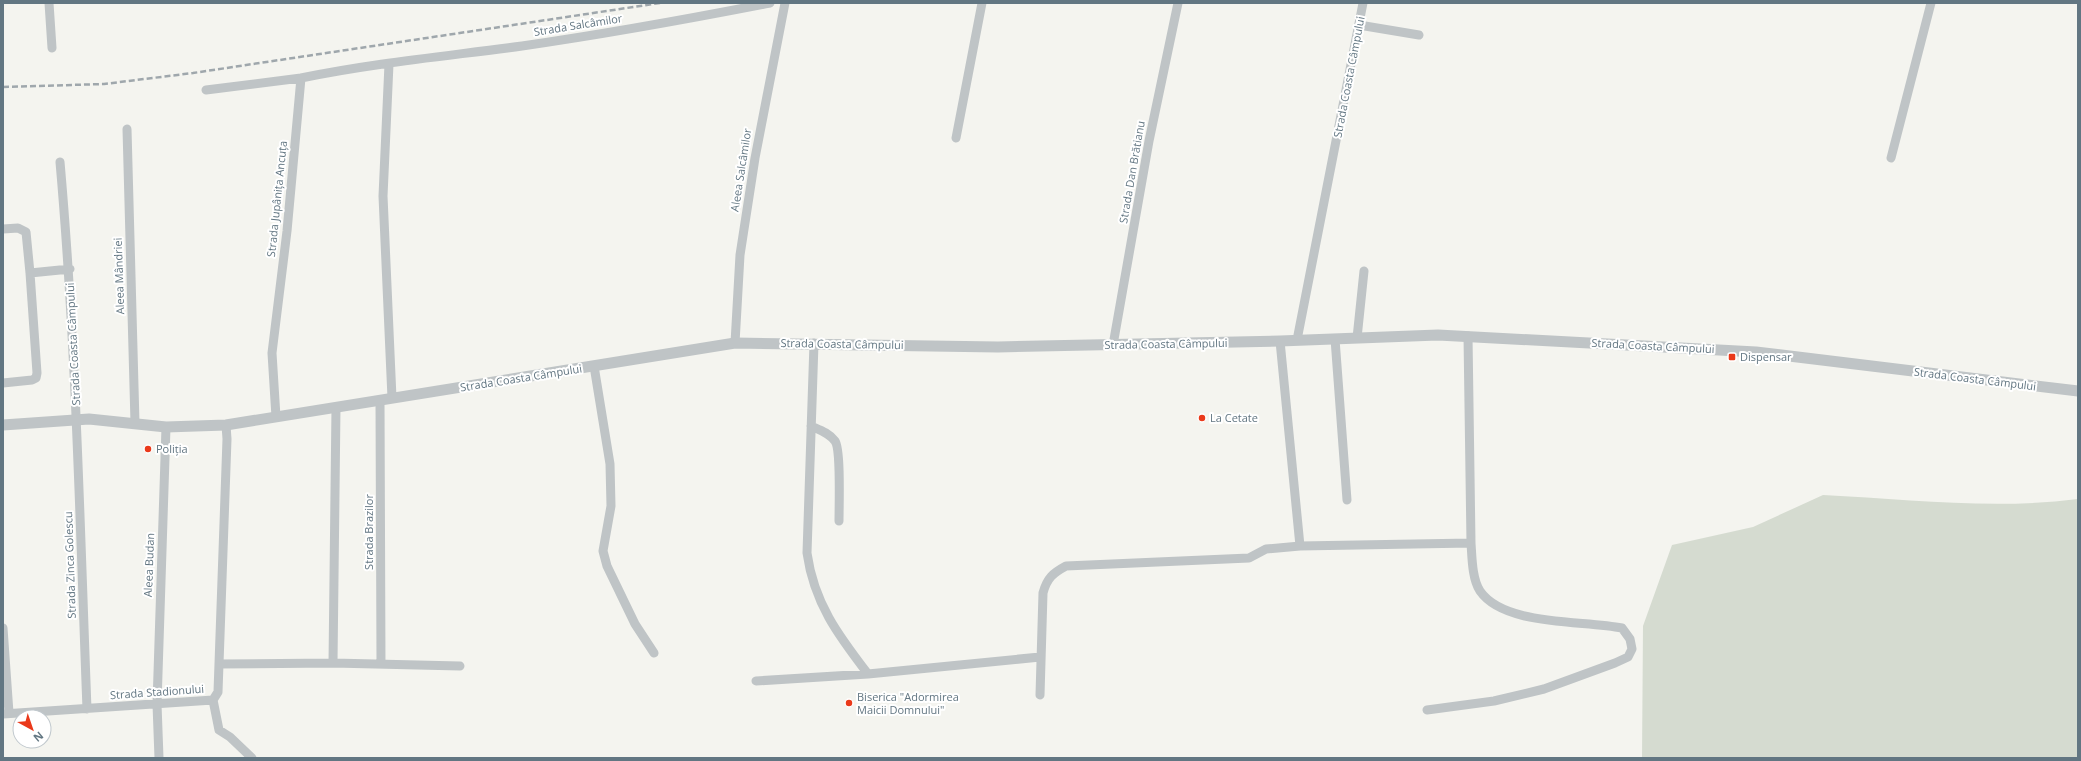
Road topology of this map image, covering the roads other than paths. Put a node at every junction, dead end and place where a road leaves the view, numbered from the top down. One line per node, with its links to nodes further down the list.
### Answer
1 (49, 3): 10 (street)
2 (770, 3): 11 (street, Strada Salcâmilor)
3 (785, 3): 28 (street, Aleea Salcâmilor)
4 (982, 3): 15 (street)
5 (1178, 3): 29 (street, Strada Dan Brătianu)
6 (1363, 3): 8 (street, Strada Coasta Câmpului)
7 (1931, 3): 16 (street)
8 (1359, 25): 9 (street); 25 (street, Strada Coasta Câmpului)
9 (1419, 35)
10 (52, 48)
11 (389, 64): 12 (street, Strada Salcâmilor); 33 (street)
12 (301, 78): 13 (street); 36 (street, Strada Jupânița Ancuța)
13 (206, 90)
14 (127, 129): 38 (street, Aleea Mândriei)
15 (956, 138)
16 (1891, 158)
17 (60, 162): 19 (street, Strada Coasta Câmpului)
18 (3, 229): 21 (street)
19 (70, 269): 21 (street, Strada Coasta Câmpului); 37 (street, Strada Coasta Câmpului)
20 (1364, 271): 23 (street)
21 (30, 273): 31 (street)
22 (1468, 336): 23 (street, Strada Coasta Câmpului); 32 (street, Strada Coasta Câmpului); 45 (street)
23 (1357, 338): 24 (street, Strada Coasta Câmpului)
24 (1335, 339): 25 (street, Strada Coasta Câmpului); 43 (street)
25 (1297, 340): 26 (street, Strada Coasta Câmpului)
26 (1280, 341): 29 (street, Strada Coasta Câmpului); 46 (street)
27 (814, 343): 28 (street, Strada Coasta Câmpului); 29 (street, Strada Coasta Câmpului); 41 (street)
28 (735, 344): 30 (street, Strada Coasta Câmpului)
29 (1113, 345)
30 (594, 366): 33 (street, Strada Coasta Câmpului); 48 (street)
31 (3, 383)
32 (2078, 391)
33 (392, 398): 34 (street, Strada Coasta Câmpului)
34 (380, 400): 35 (street, Strada Coasta Câmpului); 52 (street, Strada Brazilor)
35 (336, 407): 36 (street, Strada Coasta Câmpului); 50 (street)
36 (276, 417): 40 (street, Strada Coasta Câmpului)
37 (77, 420): 38 (street, Strada Coasta Câmpului); 39 (street, Strada Coasta Câmpului); 59 (street, Strada Zinca Golescu)
38 (135, 423): 42 (street, Strada Coasta Câmpului)
39 (3, 425)
40 (226, 425): 42 (street, Strada Coasta Câmpului); 51 (street, Strada Stadionului)
41 (811, 426): 44 (street); 54 (street)
42 (166, 427): 58 (street, Aleea Budan)
43 (1348, 500)
44 (839, 521)
45 (1471, 543): 46 (street); 60 (street)
46 (1300, 546): 49 (street)
47 (3, 628): 61 (street, Strada Stadionului)
48 (654, 653)
49 (1040, 657): 54 (street); 56 (street)
50 (333, 663): 51 (street); 52 (street)
51 (219, 664): 57 (street, Strada Stadionului)
52 (381, 664): 53 (street)
53 (460, 666)
54 (868, 674): 55 (street)
55 (756, 681)
56 (1040, 695)
57 (213, 700): 58 (street, Strada Stadionului); 63 (street)
58 (157, 704): 59 (street, Strada Stadionului); 62 (street, Aleea Budan)
59 (87, 709): 61 (street, Strada Stadionului)
60 (1427, 710)
61 (6, 714)
62 (159, 758)
63 (252, 758)

